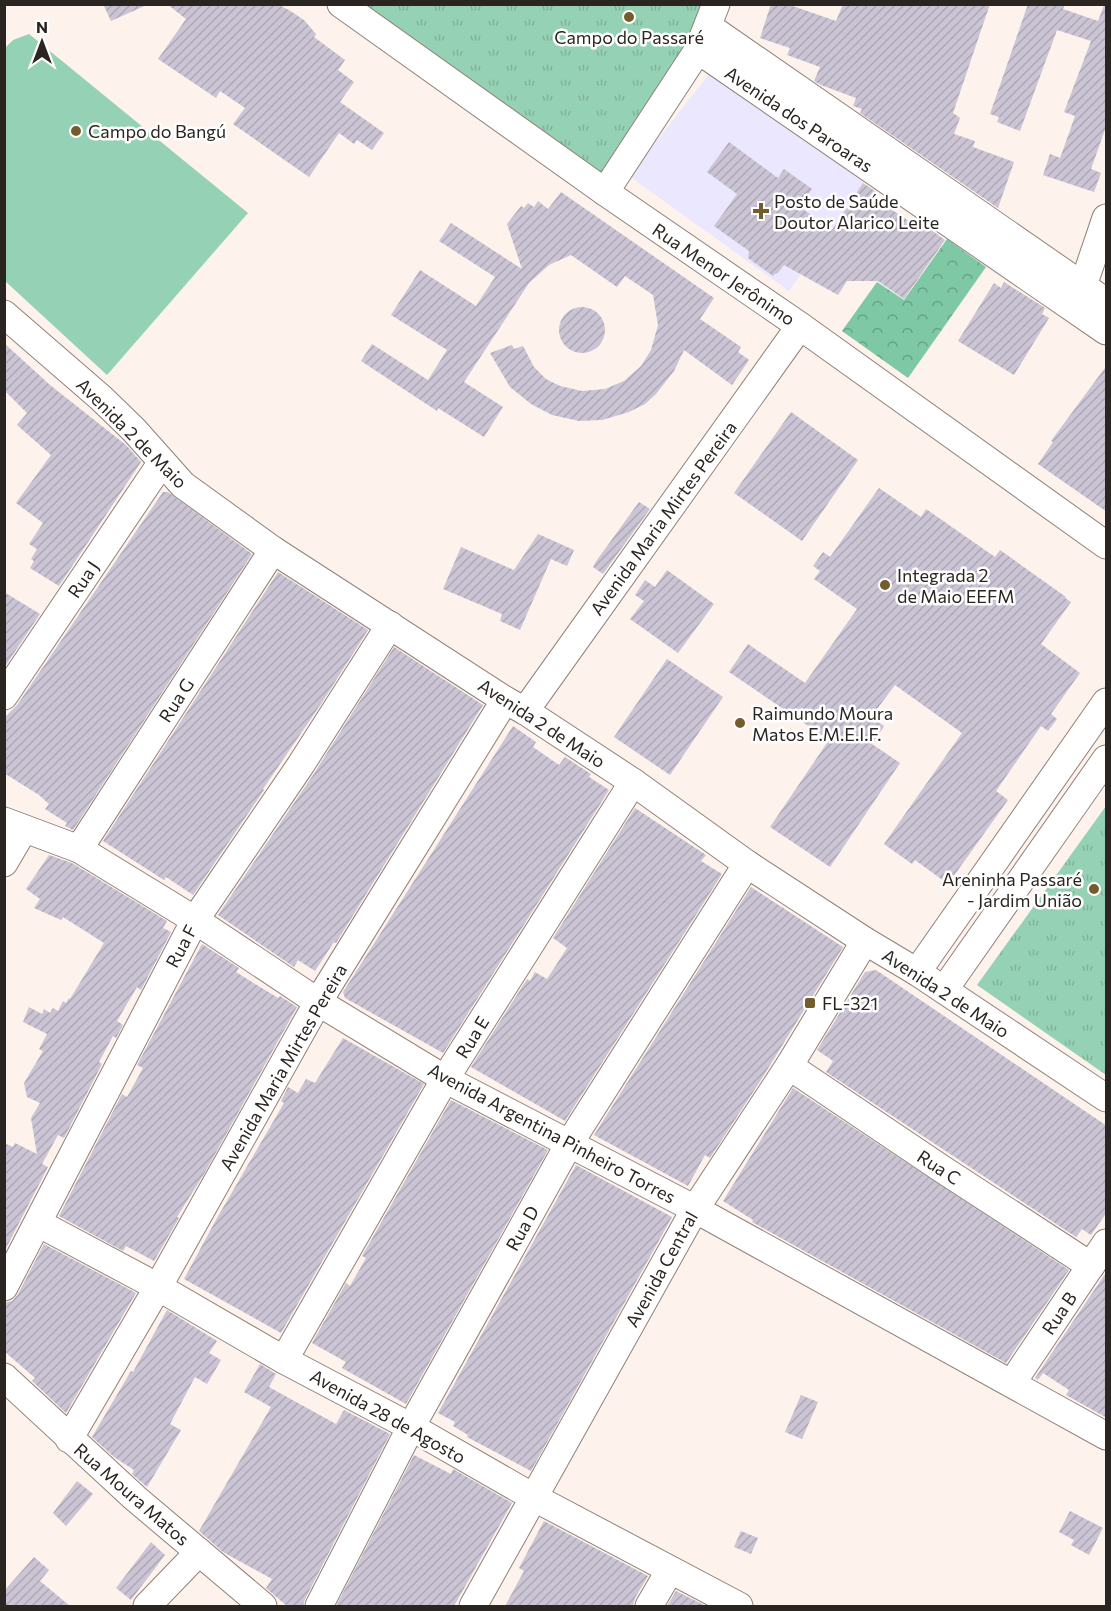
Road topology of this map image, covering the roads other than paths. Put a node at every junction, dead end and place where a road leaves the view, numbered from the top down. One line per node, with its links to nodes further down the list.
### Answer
1 (341, 4): 3 (street, Rua Menor Jerônimo)
2 (708, 27): 3 (street); 5 (street, Avenida dos Paroaras)
3 (605, 192): 8 (street, Rua Menor Jerônimo)
4 (1107, 218): 5 (street)
5 (1076, 296): 6 (street, Avenida dos Paroaras); 9 (street, Avenida dos Paroaras)
6 (1107, 303)
7 (4, 314): 10 (street, Avenida 2 de Maio)
8 (800, 326): 11 (street, Rua Menor Jerônimo); 16 (street, Avenida Maria Mirtes Pereira)
9 (1107, 332)
10 (162, 462): 12 (street, Avenida 2 de Maio); 14 (street, Rua J)
11 (1107, 545)
12 (273, 550): 13 (street, Avenida 2 de Maio); 23 (street, Rua G)
13 (390, 625): 16 (street, Avenida 2 de Maio); 27 (street, Rua F)
14 (4, 696)
15 (1107, 702): 17 (street)
16 (515, 705): 19 (street, Avenida 2 de Maio); 32 (street, Avenida Maria Mirtes Pereira)
17 (1067, 758): 18 (street); 21 (street)
18 (1100, 768): 22 (street)
19 (633, 782): 25 (street, Avenida 2 de Maio); 34 (street, Rua E)
20 (14, 825): 23 (street, Avenida Argentina Pinheiro Torres); 24 (street)
21 (1019, 826): 22 (street); 26 (street)
22 (1045, 846): 28 (street)
23 (79, 849): 27 (street, Avenida Argentina Pinheiro Torres)
24 (4, 863)
25 (747, 864): 29 (street, Avenida 2 de Maio); 36 (street, Rua D)
26 (958, 914): 28 (street); 30 (street)
27 (195, 920): 32 (street, Avenida Argentina Pinheiro Torres); 38 (street, Rua F)
28 (983, 934): 31 (street)
29 (865, 941): 30 (street, Avenida 2 de Maio); 33 (street, Avenida Central)
30 (917, 972): 31 (street, Avenida 2 de Maio)
31 (944, 990): 35 (street, Avenida 2 de Maio)
32 (318, 1002): 34 (street, Avenida Argentina Pinheiro Torres); 42 (street, Avenida Maria Mirtes Pereira)
33 (789, 1066): 37 (street, Avenida Central); 40 (street, Rua C)
34 (446, 1078): 36 (street, Avenida Argentina Pinheiro Torres); 43 (street, Rua E)
35 (1107, 1098)
36 (569, 1144): 37 (street, Avenida Argentina Pinheiro Torres); 46 (street, Rua D)
37 (695, 1209): 45 (street, Avenida Argentina Pinheiro Torres); 49 (street, Avenida Central)
38 (38, 1222): 41 (street, Rua F); 42 (street, Avenida 28 de Agosto)
39 (1107, 1243): 40 (street, Rua B)
40 (1091, 1266): 45 (street, Rua B)
41 (4, 1287)
42 (158, 1287): 43 (street, Avenida 28 de Agosto); 48 (street, Avenida Maria Mirtes Pereira)
43 (284, 1360): 46 (street, Avenida 28 de Agosto)
44 (4, 1377): 48 (street, Rua Moura Matos)
45 (1012, 1383): 47 (street, Avenida Argentina Pinheiro Torres)
46 (411, 1427): 49 (street, Avenida 28 de Agosto); 54 (street, Rua D)
47 (1107, 1436)
48 (69, 1439): 50 (street, Rua Moura Matos)
49 (533, 1497): 51 (street, Avenida 28 de Agosto); 55 (street, Avenida Central)
50 (200, 1552): 52 (street); 53 (street, Rua Moura Matos)
51 (670, 1570): 56 (street); 57 (street, Avenida 28 de Agosto)
52 (147, 1606)
53 (263, 1606)
54 (319, 1606)
55 (473, 1606)
56 (649, 1606)
57 (740, 1606)

